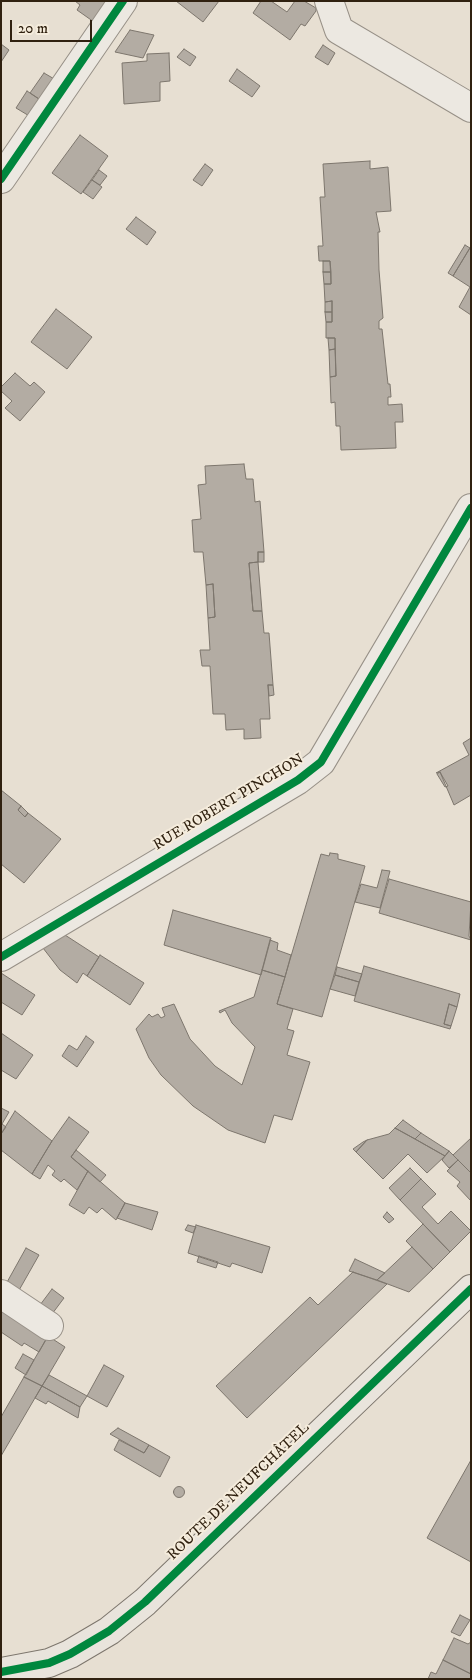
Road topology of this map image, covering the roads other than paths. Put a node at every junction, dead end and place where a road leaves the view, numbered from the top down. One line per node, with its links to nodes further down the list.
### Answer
1 (123, 1): 4 (street)
2 (329, 1): 3 (street)
3 (471, 108)
4 (1, 179)
5 (471, 508): 6 (street, RUE ROBERT PINCHON)
6 (1, 957)
7 (471, 1289): 10 (main road, ROUTE DE NEUFCHÂTEL)
8 (1, 1294): 9 (street)
9 (49, 1326)
10 (1, 1672)

